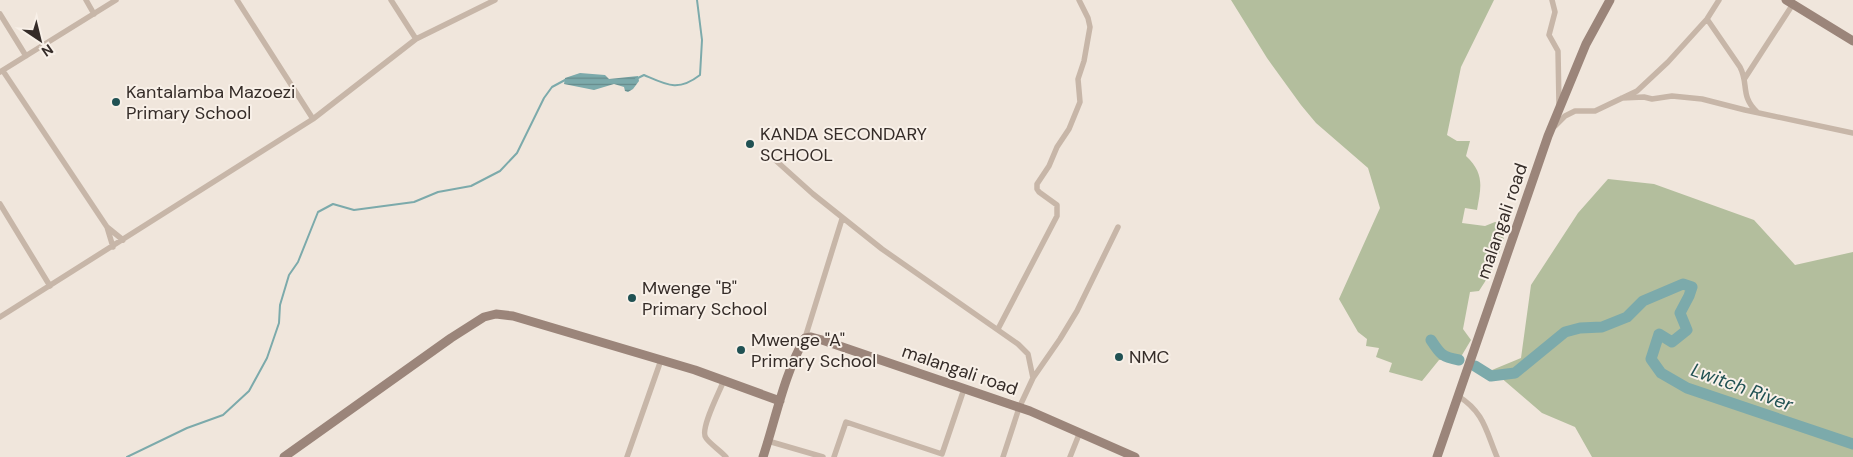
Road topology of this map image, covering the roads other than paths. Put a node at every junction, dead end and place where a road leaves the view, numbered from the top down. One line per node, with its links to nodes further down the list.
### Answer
1 (86, 0): 12 (street)
2 (116, 0): 12 (street)
3 (237, 0): 22 (street)
4 (392, 0): 14 (street)
5 (495, 0): 14 (street)
6 (1079, 0): 34 (street)
7 (1552, 0): 20 (street)
8 (1610, 0): 20 (street, malangali road)
9 (1719, 0): 13 (street)
10 (1789, 2): 15 (street); 18 (street)
11 (0, 14): 16 (street)
12 (94, 14): 16 (street)
13 (1707, 19): 18 (street); 19 (street)
14 (416, 39): 22 (street)
15 (1853, 41)
16 (26, 56): 17 (street)
17 (1, 72): 28 (street)
18 (1745, 79): 21 (street)
19 (1622, 98): 21 (street); 24 (street)
20 (1559, 112): 24 (street, malangali road)
21 (1757, 112): 23 (street)
22 (313, 119): 30 (street)
23 (1853, 133)
24 (1548, 136): 40 (street, malangali road)
25 (773, 158): 27 (street)
26 (0, 204): 32 (street)
27 (842, 219): 34 (street); 35 (street)
28 (107, 227): 30 (street); 31 (street)
29 (1118, 227): 37 (street)
30 (123, 240): 31 (street)
31 (113, 247): 32 (street)
32 (50, 286): 33 (street)
33 (0, 317)
34 (998, 330): 37 (street)
35 (805, 338): 39 (street, malangali road); 41 (street)
36 (660, 360): 38 (street); 45 (street); 46 (street)
37 (1033, 378): 42 (street)
38 (724, 380): 41 (street); 47 (street)
39 (964, 389): 42 (street, malangali road); 50 (street)
40 (1458, 396): 54 (street, malangali road); 55 (street)
41 (780, 401): 44 (street)
42 (1020, 408): 43 (street, malangali road); 51 (street)
43 (1080, 432): 52 (street); 53 (street, malangali road)
44 (768, 441): 48 (street); 49 (street)
45 (284, 457)
46 (627, 457)
47 (726, 457)
48 (763, 457)
49 (823, 457)
50 (834, 457)
51 (1003, 457)
52 (1070, 457)
53 (1135, 457)
54 (1437, 457)
55 (1498, 457)

